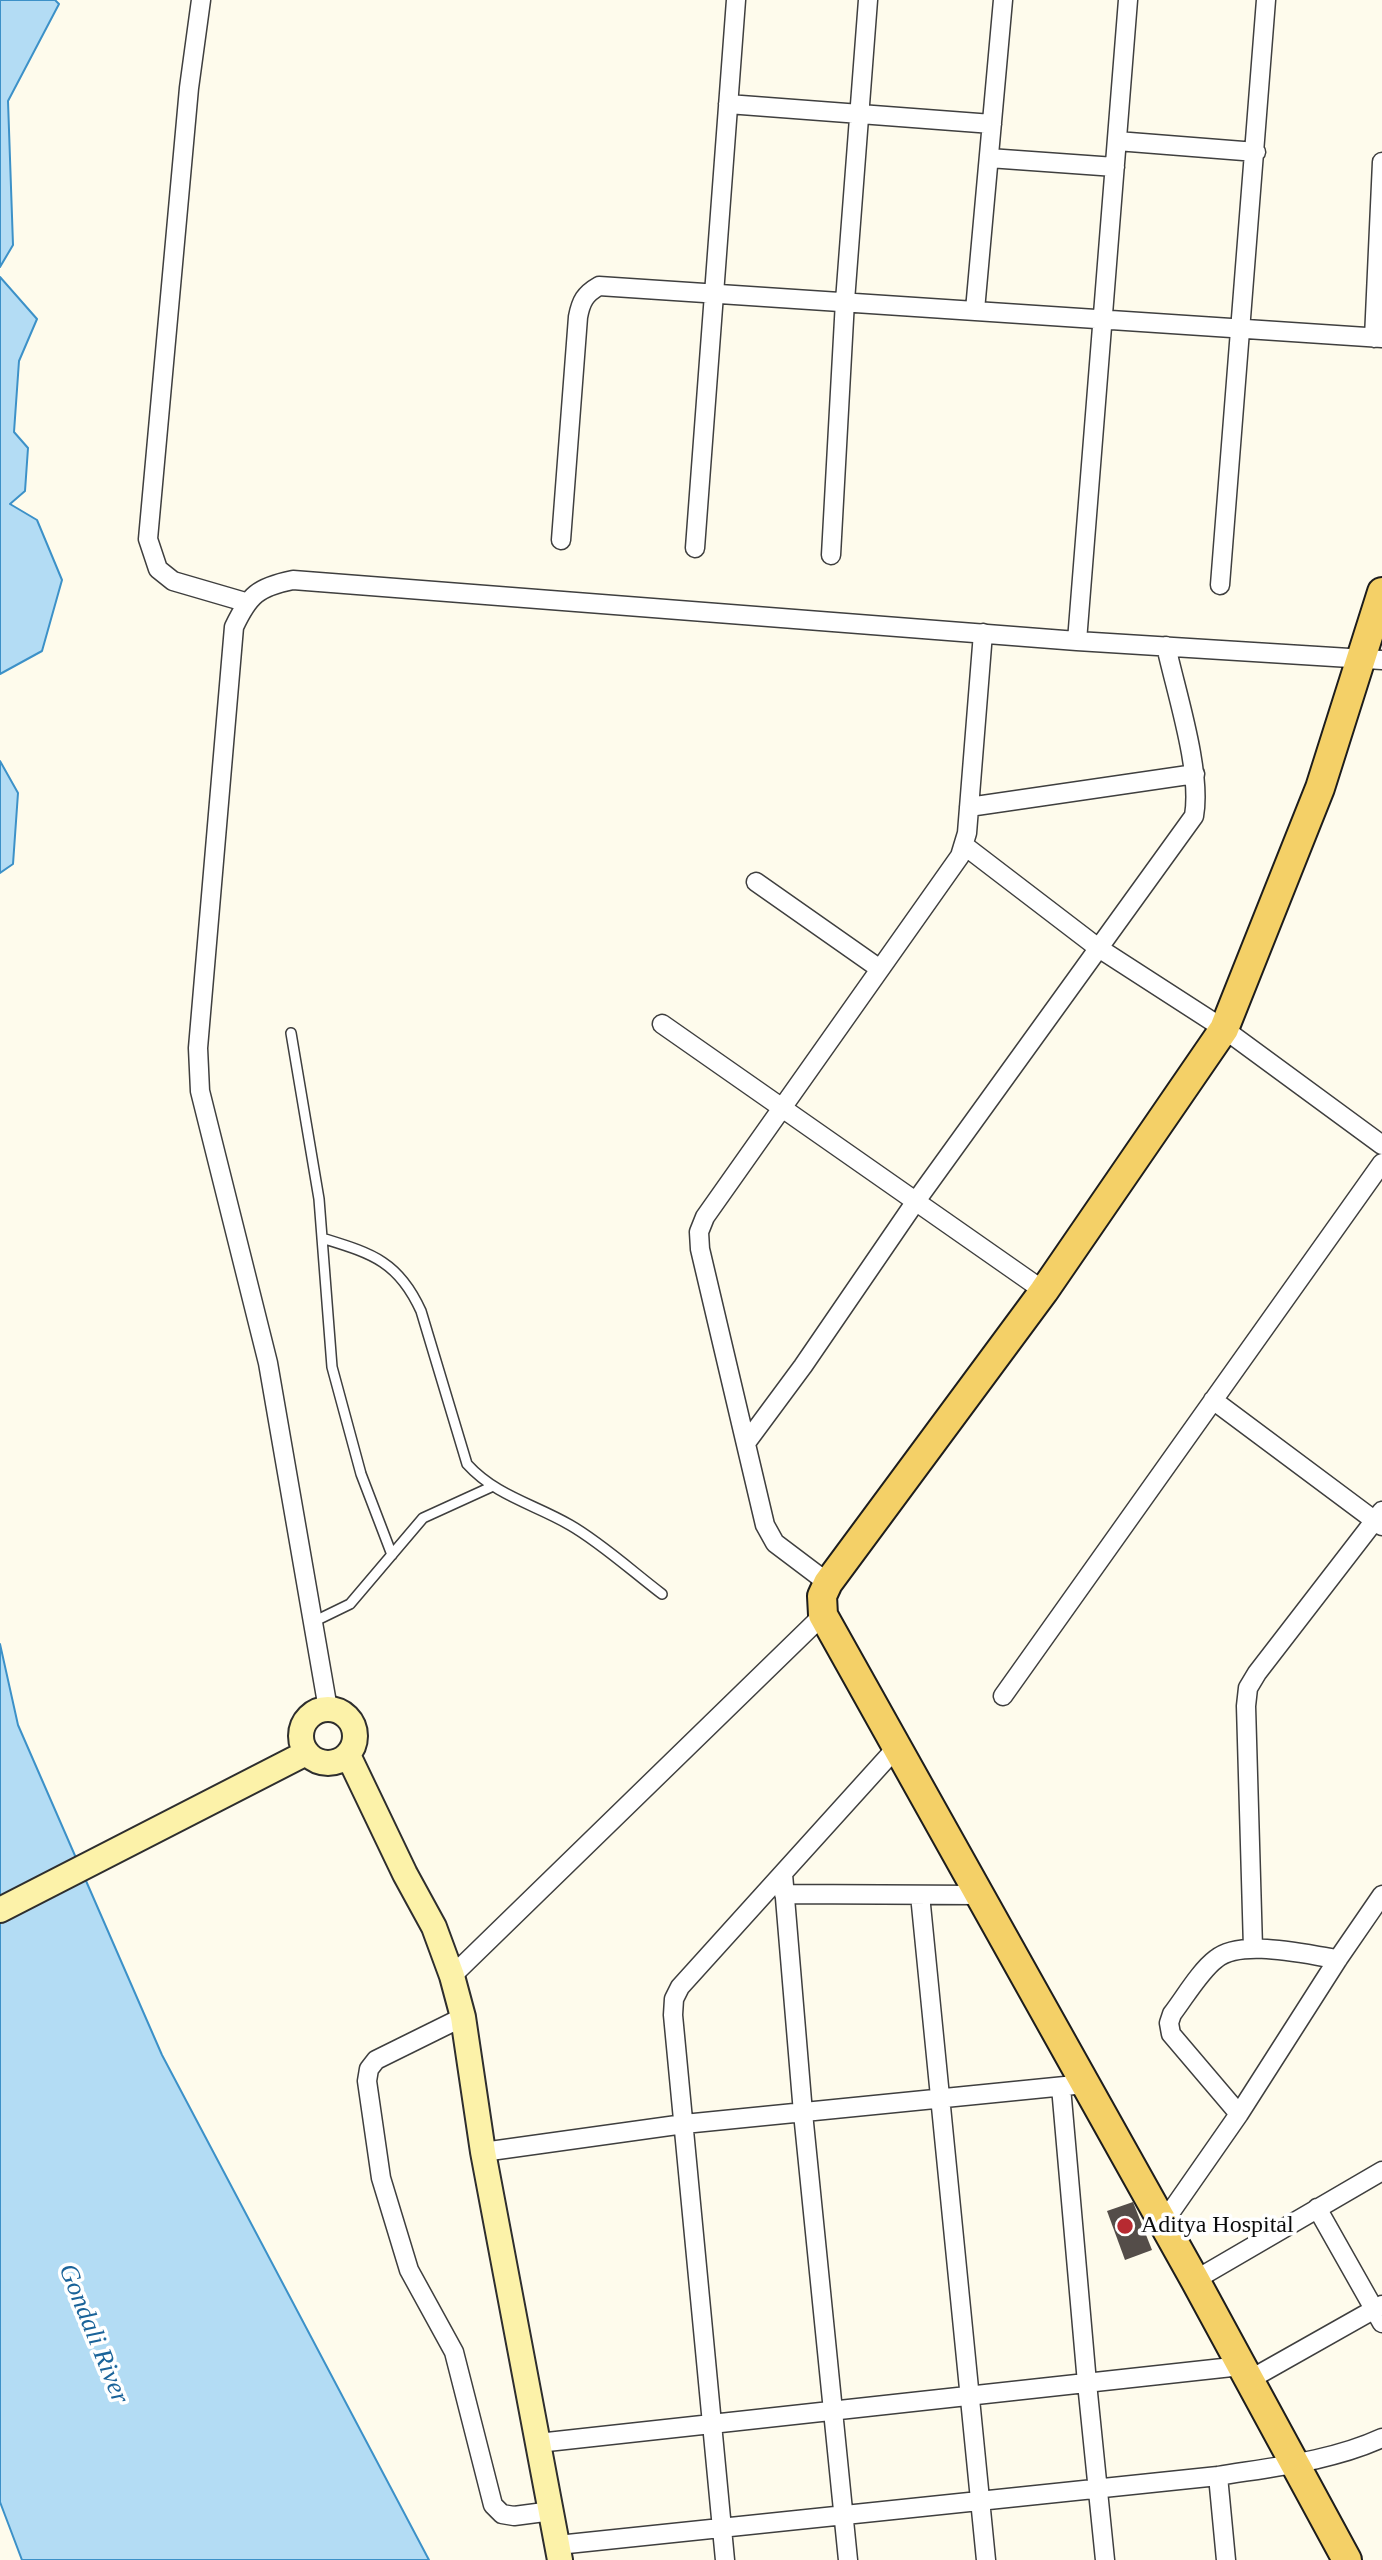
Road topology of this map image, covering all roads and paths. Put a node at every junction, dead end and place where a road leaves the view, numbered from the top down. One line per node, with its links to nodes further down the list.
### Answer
1 (201, 0): 26 (street)
2 (736, 0): 7 (street)
3 (868, 0): 8 (street)
4 (1003, 0): 9 (street)
5 (1128, 0): 10 (street)
6 (1266, 0): 11 (street)
7 (728, 104): 8 (street); 15 (street)
8 (859, 115): 9 (street); 16 (street)
9 (992, 124): 12 (street)
10 (1117, 141): 11 (street); 14 (street)
11 (1256, 152): 19 (street)
12 (989, 158): 14 (street); 17 (street)
13 (1382, 162): 20 (street)
14 (1115, 167): 18 (street)
15 (713, 293): 16 (street); 21 (street); 22 (street)
16 (845, 301): 17 (street); 23 (street)
17 (975, 310): 18 (street)
18 (1104, 319): 19 (street); 28 (street)
19 (1241, 328): 20 (street); 24 (street)
20 (1378, 338)
21 (561, 540)
22 (695, 548)
23 (831, 555)
24 (1220, 585)
25 (1382, 592): 30 (main road)
26 (245, 602): 27 (street); 54 (street)
27 (983, 633): 28 (street); 32 (street)
28 (1077, 640): 29 (street)
29 (1166, 646): 30 (street); 31 (street)
30 (1371, 659): 38 (main road)
31 (1195, 774): 32 (street); 35 (street)
32 (969, 807): 33 (street)
33 (965, 846): 35 (street); 36 (street)
34 (756, 882): 36 (street)
35 (1097, 947): 38 (street); 43 (street)
36 (880, 969): 40 (street)
37 (662, 1024): 40 (street)
38 (1224, 1029): 41 (street); 45 (main road)
39 (291, 1033): 44 (lane)
40 (782, 1108): 43 (street); 47 (street)
41 (1382, 1145)
42 (1382, 1163): 46 (street)
43 (916, 1201): 45 (street); 47 (street)
44 (321, 1238): 48 (lane); 50 (lane)
45 (1044, 1291): 51 (main road)
46 (1213, 1400): 49 (street); 55 (street)
47 (746, 1443): 51 (street)
48 (491, 1487): 50 (lane); 52 (lane)
49 (1380, 1519): 66 (street)
50 (392, 1555): 54 (lane)
51 (828, 1583): 53 (main road)
52 (662, 1594)
53 (823, 1615): 57 (main road); 68 (street)
54 (313, 1622): 56 (street)
55 (1003, 1696)
56 (328, 1709): 58 (main road); 59 (main road)
57 (897, 1747): 60 (street); 63 (main road)
58 (306, 1753): 59 (main road); 65 (main road)
59 (348, 1755): 68 (main road)
60 (783, 1874): 61 (street); 74 (street)
61 (784, 1894): 62 (street); 72 (street)
62 (920, 1895): 63 (street); 71 (street)
63 (979, 1895): 70 (main road)
64 (1382, 1895): 67 (street)
65 (0, 1910)
66 (1253, 1948): 67 (street); 73 (street)
67 (1338, 1959): 73 (street)
68 (452, 1976): 69 (main road)
69 (463, 2017): 75 (main road); 92 (street)
70 (1073, 2085): 71 (street); 78 (main road); 82 (street)
71 (940, 2099): 72 (street); 83 (street)
72 (803, 2113): 74 (street); 84 (street)
73 (1239, 2113): 78 (street)
74 (684, 2124): 75 (street); 85 (street)
75 (483, 2152): 87 (main road)
76 (1382, 2171): 77 (street)
77 (1317, 2208): 79 (street); 80 (street)
78 (1163, 2223): 79 (main road)
79 (1195, 2280): 81 (main road)
80 (1379, 2312): 81 (street)
81 (1245, 2373): 82 (street); 88 (main road)
82 (1087, 2383): 83 (street); 90 (street)
83 (970, 2396): 84 (street); 91 (street)
84 (834, 2411): 85 (street); 93 (street)
85 (712, 2424): 87 (street); 94 (street)
86 (1382, 2438): 88 (street)
87 (538, 2443): 92 (main road)
88 (1293, 2464): 89 (street); 101 (main road)
89 (1219, 2476): 90 (street); 100 (street)
90 (1097, 2489): 91 (street); 99 (street)
91 (980, 2501): 93 (street); 98 (street)
92 (551, 2511): 95 (main road)
93 (843, 2516): 94 (street); 97 (street)
94 (721, 2529): 95 (street); 96 (street)
95 (559, 2552)
96 (725, 2560)
97 (848, 2560)
98 (986, 2560)
99 (1105, 2560)
100 (1226, 2560)
101 (1347, 2560)

